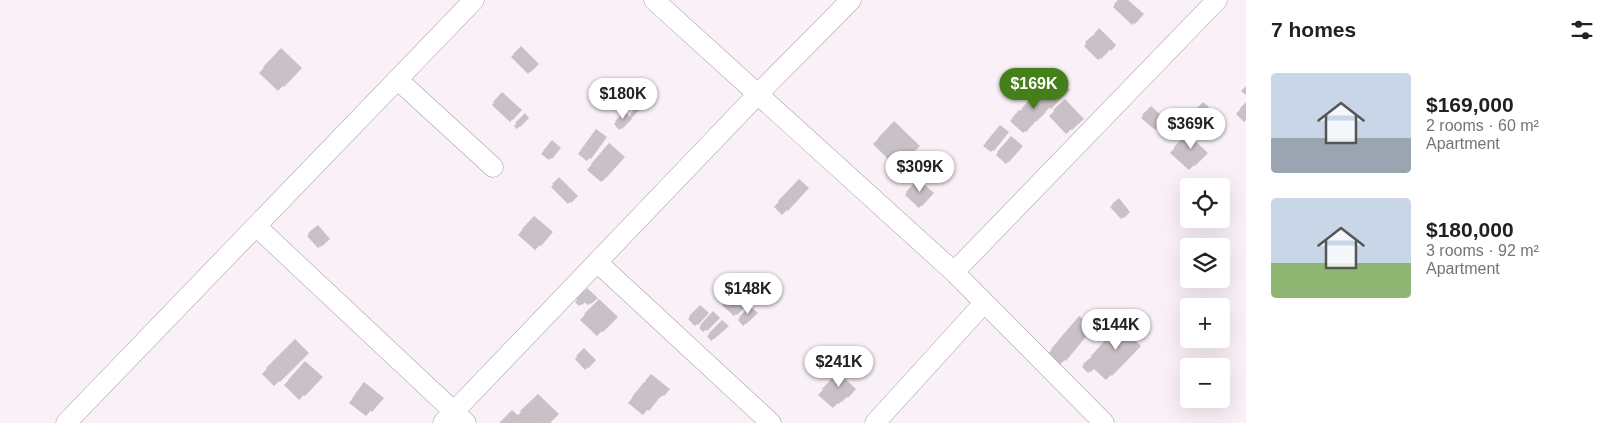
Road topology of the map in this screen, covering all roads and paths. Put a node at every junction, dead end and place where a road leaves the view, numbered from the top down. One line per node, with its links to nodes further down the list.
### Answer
1 (474, 0): 5 (street)
2 (654, 0): 6 (street)
3 (851, 0): 6 (street)
4 (1218, 0): 10 (street)
5 (397, 80): 7 (street); 8 (street)
6 (758, 94): 9 (street); 10 (street)
7 (493, 167)
8 (256, 226): 12 (street); 13 (street)
9 (598, 262): 12 (street); 14 (street)
10 (954, 272): 11 (street)
11 (984, 303): 15 (street); 16 (street)
12 (454, 419)
13 (66, 423)
14 (771, 423)
15 (875, 423)
16 (1104, 423)

